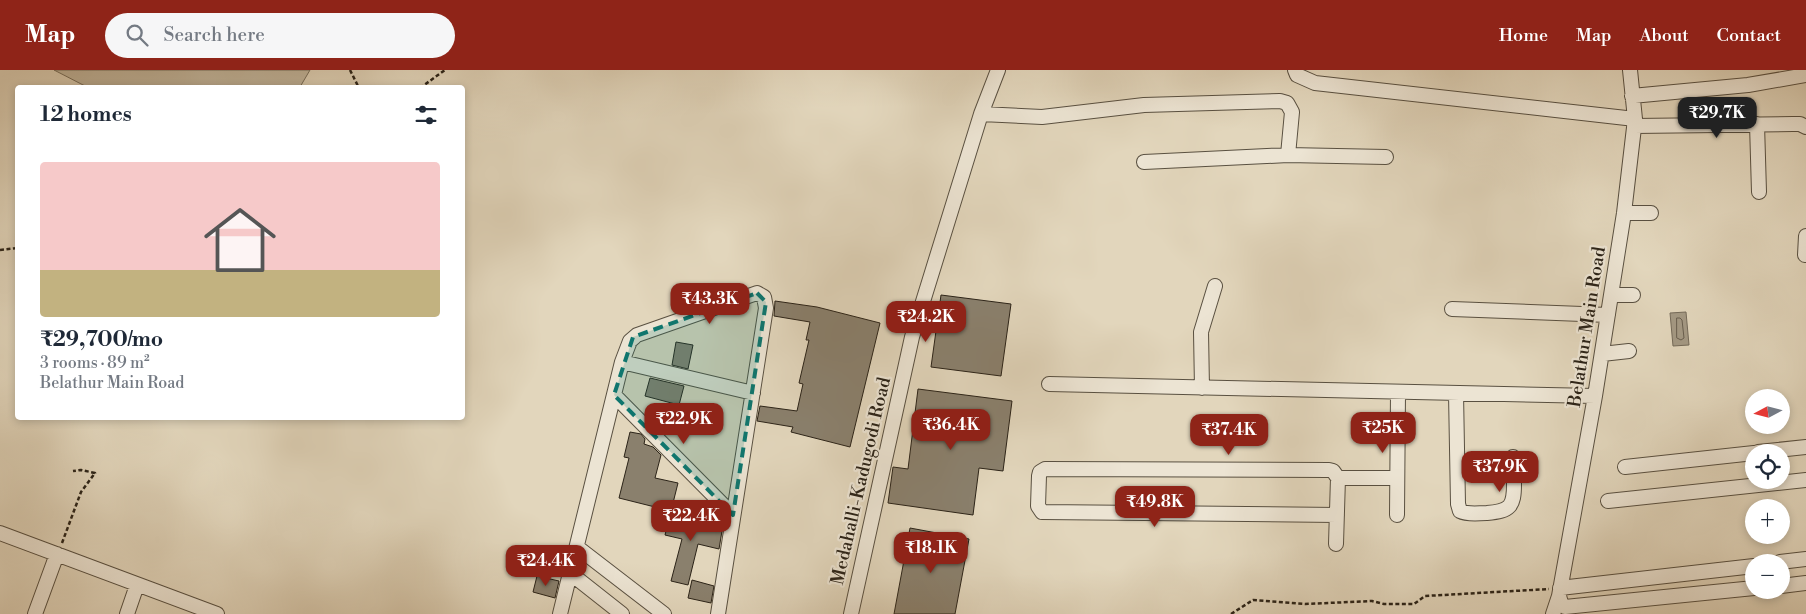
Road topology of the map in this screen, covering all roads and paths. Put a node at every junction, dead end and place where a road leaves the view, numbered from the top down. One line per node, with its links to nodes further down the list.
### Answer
1 (350, 70): 7 (path)
2 (445, 70): 8 (path)
3 (998, 70): 10 (street, Medahalli-Kadugodi Road)
4 (1295, 70): 11 (street)
5 (1630, 70): 9 (street, Belathur Main Road)
6 (1806, 75): 9 (street)
7 (358, 85)
8 (424, 85)
9 (1632, 96): 11 (street, Belathur Main Road)
10 (981, 114): 14 (street); 73 (street, Medahalli-Kadugodi Road)
11 (1634, 123): 12 (street); 18 (street, Belathur Main Road)
12 (1757, 124): 13 (street); 17 (street)
13 (1806, 127)
14 (1288, 155): 15 (street); 16 (street)
15 (1386, 157)
16 (1144, 162)
17 (1759, 192)
18 (1624, 213): 19 (street); 25 (street, Belathur Main Road)
19 (1651, 213)
20 (1806, 236): 23 (street)
21 (15, 248): 22 (path)
22 (0, 250)
23 (1805, 255)
24 (1215, 286): 33 (street)
25 (1611, 295): 26 (street); 28 (street, Belathur Main Road)
26 (1633, 295)
27 (1452, 308): 28 (street)
28 (1608, 315): 30 (street, Belathur Main Road)
29 (1629, 351): 30 (street)
30 (1602, 354): 38 (street, Belathur Main Road)
31 (622, 362): 34 (street); 34 (street); 37 (street)
32 (1048, 384): 33 (street)
33 (1202, 388): 35 (street)
34 (753, 393): 49 (street)
35 (1398, 393): 36 (street); 46 (street)
36 (1456, 393): 38 (street); 42 (street)
37 (614, 395): 49 (street); 54 (street)
38 (1595, 396): 64 (street, Belathur Main Road)
39 (1806, 447): 40 (street)
40 (1790, 449)
41 (1745, 454): 43 (street)
42 (1513, 457)
43 (1625, 467)
44 (73, 471): 55 (path)
45 (1338, 478): 46 (street); 50 (street); 50 (street)
46 (1396, 478): 51 (street)
47 (1806, 480): 48 (street)
48 (1608, 501)
49 (733, 515): 72 (street)
50 (1337, 515): 53 (street)
51 (1396, 515)
52 (0, 533): 55 (street)
53 (1336, 544)
54 (577, 547): 59 (street); 71 (street)
55 (58, 554): 61 (street); 66 (street)
56 (1806, 559): 57 (street)
57 (1790, 561)
58 (1745, 567): 64 (street)
59 (570, 574): 69 (street); 70 (street)
60 (1806, 583): 62 (street)
61 (138, 585): 65 (street); 67 (street)
62 (1790, 585)
63 (1745, 589): 64 (street)
64 (1559, 592): 74 (path); 75 (street, Belathur Main Road)
65 (186, 609): 68 (street)
66 (35, 614)
67 (127, 614)
68 (217, 614)
69 (560, 614)
70 (622, 614)
71 (664, 614)
72 (718, 614)
73 (851, 614)
74 (1231, 614)
75 (1553, 614)

